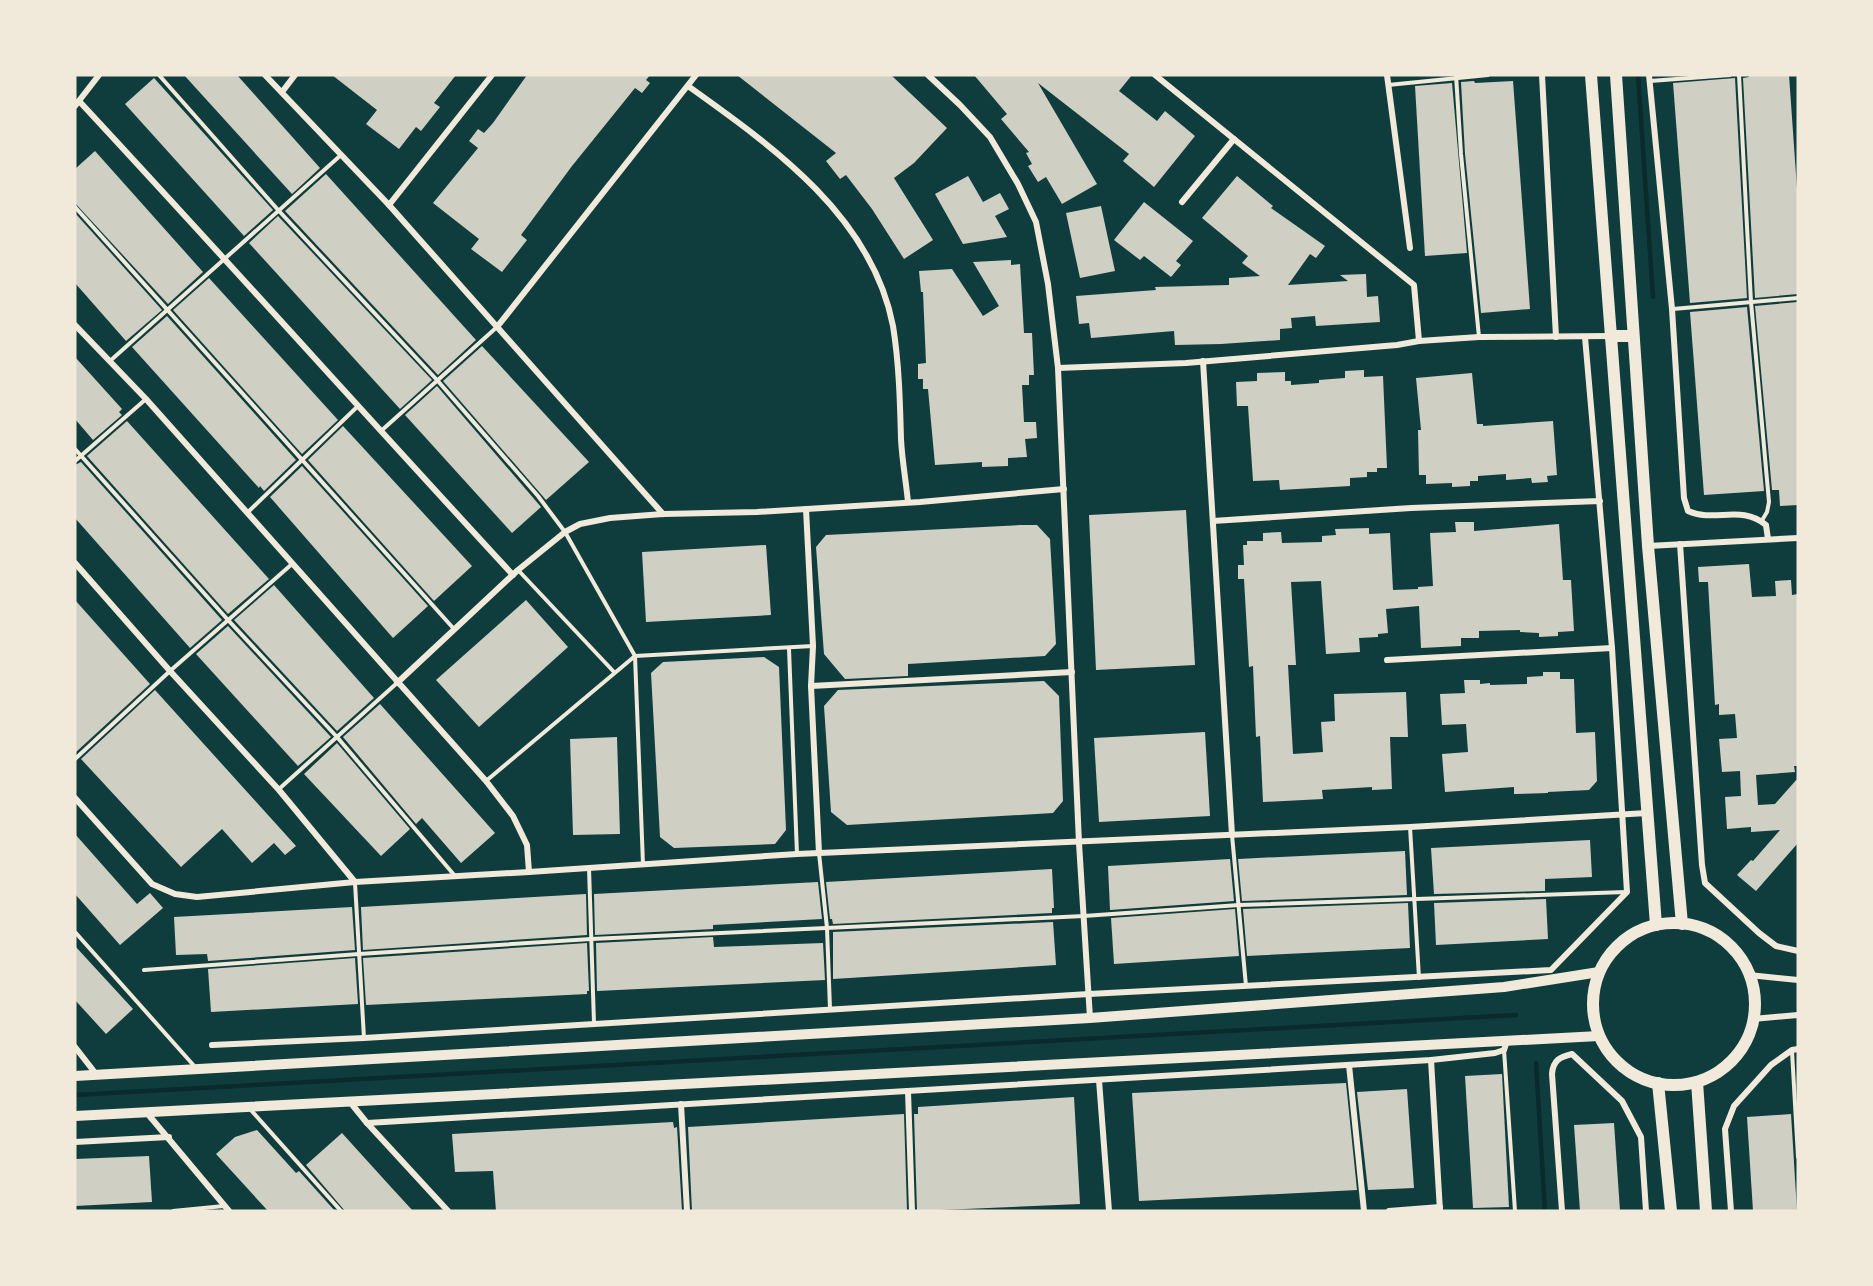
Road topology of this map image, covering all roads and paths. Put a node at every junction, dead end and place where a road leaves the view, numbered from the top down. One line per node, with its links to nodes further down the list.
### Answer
1 (99, 75): 21 (street)
2 (159, 75): 27 (lane)
3 (265, 75): 20 (street)
4 (294, 75): 20 (street)
5 (492, 75): 25 (street)
6 (696, 75): 19 (street)
7 (928, 75): 44 (street)
8 (1155, 75): 22 (street)
9 (1387, 75): 18 (street)
10 (1488, 75): 16 (lane)
11 (1542, 75): 39 (street)
12 (1591, 75): 36 (main road)
13 (1616, 75): 37 (main road)
14 (1730, 75): 17 (lane)
15 (1739, 75): 31 (lane)
16 (1456, 77): 18 (lane); 38 (lane)
17 (1650, 78): 32 (street)
18 (1388, 85): 28 (street)
19 (688, 86): 35 (street); 55 (street)
20 (282, 92): 23 (street)
21 (77, 104): 29 (street)
22 (1234, 139): 24 (street); 41 (street)
23 (342, 155): 25 (street); 27 (lane)
24 (1182, 202)
25 (389, 206): 35 (street)
26 (75, 207): 33 (lane)
27 (279, 210): 29 (lane); 45 (lane)
28 (1410, 248)
29 (225, 258): 33 (lane); 47 (street)
30 (1798, 298): 31 (lane)
31 (1751, 302): 32 (lane); 60 (lane)
32 (1672, 309): 60 (street)
33 (167, 310): 42 (lane); 51 (lane)
34 (75, 325): 42 (street)
35 (498, 327): 45 (lane); 58 (street)
36 (1610, 336): 37 (main road); 40 (street); 86 (main road)
37 (1633, 336): 65 (main road)
38 (1479, 337): 39 (street); 41 (street)
39 (1556, 337): 40 (street)
40 (1585, 337): 54 (street)
41 (1419, 341): 43 (street)
42 (110, 360): 46 (street)
43 (1203, 361): 44 (street); 59 (street)
44 (1058, 368): 53 (street)
45 (437, 380): 48 (lane); 61 (lane)
46 (147, 399): 50 (lane); 57 (street)
47 (357, 407): 48 (street); 51 (lane)
48 (380, 431): 68 (street)
49 (75, 449): 50 (lane)
50 (81, 456): 52 (lane); 69 (lane)
51 (302, 460): 57 (lane); 70 (lane)
52 (75, 461)
53 (1064, 489): 55 (street); 78 (street)
54 (1600, 501): 59 (street); 72 (street)
55 (908, 502): 56 (street)
56 (806, 509): 58 (street); 71 (street)
57 (247, 513): 67 (street)
58 (663, 514): 61 (street)
59 (1213, 521): 89 (street)
60 (1761, 522): 63 (street)
61 (565, 532): 68 (street); 74 (lane)
62 (1798, 538): 63 (street)
63 (1768, 539): 64 (street)
64 (1680, 544): 65 (street); 107 (street)
65 (1648, 546): 102 (main road)
66 (75, 563): 76 (street)
67 (292, 564): 69 (lane); 79 (street)
68 (516, 572): 70 (street); 77 (lane)
69 (228, 620): 76 (lane); 81 (lane)
70 (454, 629): 79 (street)
71 (813, 646): 73 (lane); 80 (street)
72 (1612, 648): 75 (street); 87 (street)
73 (789, 649): 74 (lane); 92 (lane)
74 (635, 656): 77 (lane); 93 (lane)
75 (1388, 660)
76 (170, 671): 82 (lane); 84 (street)
77 (614, 672): 83 (lane)
78 (1072, 672): 80 (street); 90 (street)
79 (397, 683): 81 (lane); 83 (street)
80 (812, 686): 91 (street)
81 (337, 737): 84 (lane); 96 (lane)
82 (75, 759)
83 (486, 782): 95 (street)
84 (279, 790): 97 (street)
85 (75, 798): 97 (street)
86 (1647, 813): 87 (street); 103 (main road)
87 (1622, 816): 88 (street); 98 (street)
88 (1410, 827): 89 (street); 99 (lane)
89 (1232, 835): 90 (street); 100 (lane)
90 (1079, 843): 91 (street); 101 (street)
91 (819, 853): 92 (street); 104 (lane)
92 (797, 854): 93 (street)
93 (643, 864): 94 (street)
94 (589, 868): 95 (street); 106 (lane)
95 (529, 872): 96 (street)
96 (455, 876): 97 (street)
97 (355, 882): 108 (lane)
98 (1627, 892): 99 (lane); 112 (street)
99 (1414, 899): 100 (lane); 112 (lane)
100 (1239, 904): 101 (lane); 114 (lane)
101 (1084, 916): 104 (lane); 115 (street)
102 (1682, 924): 103 (main road); 111 (main road)
103 (1656, 925): 110 (main road)
104 (827, 928): 106 (lane); 116 (lane)
105 (75, 932): 129 (lane)
106 (591, 939): 108 (lane); 120 (lane)
107 (1798, 951)
108 (359, 954): 109 (lane); 122 (lane)
109 (144, 970)
110 (1599, 972): 118 (main road); 121 (main road)
111 (1749, 975): 113 (street); 119 (main road)
112 (1419, 978): 114 (street)
113 (1798, 980)
114 (1246, 986): 115 (street)
115 (1089, 994): 116 (street); 118 (street)
116 (830, 1010): 120 (street)
117 (1798, 1015): 119 (street)
118 (1090, 1018): 129 (main road)
119 (1754, 1019): 133 (main road)
120 (594, 1024): 122 (street)
121 (1599, 1036): 124 (main road); 134 (main road)
122 (364, 1038): 123 (street)
123 (212, 1045)
124 (1506, 1046): 127 (street); 136 (main road); 155 (lane)
125 (77, 1050): 130 (street)
126 (1795, 1050): 144 (lane); 160 (street)
127 (1431, 1060): 128 (street); 146 (street)
128 (1349, 1065): 132 (street); 153 (street)
129 (196, 1068): 130 (main road)
130 (96, 1074): 131 (main road)
131 (75, 1076)
132 (1099, 1080): 135 (street); 152 (street)
133 (1697, 1082): 134 (main road); 159 (main road)
134 (1658, 1083): 158 (main road)
135 (908, 1091): 137 (street); 151 (street)
136 (349, 1101): 138 (main road); 141 (street)
137 (681, 1104): 141 (street); 150 (street)
138 (249, 1108): 139 (main road); 148 (lane)
139 (146, 1112): 140 (main road); 142 (street)
140 (75, 1116)
141 (367, 1123): 149 (street)
142 (169, 1137): 143 (street); 145 (street)
143 (75, 1142)
144 (1798, 1157)
145 (227, 1209): 147 (lane)
146 (1440, 1209): 154 (street)
147 (173, 1211)
148 (341, 1211)
149 (448, 1211)
150 (687, 1211)
151 (912, 1211)
152 (1109, 1211)
153 (1364, 1211)
154 (1389, 1211)
155 (1515, 1211)
156 (1562, 1211): 157 (street)
157 (1646, 1211)
158 (1671, 1211)
159 (1706, 1211)
160 (1731, 1211)

